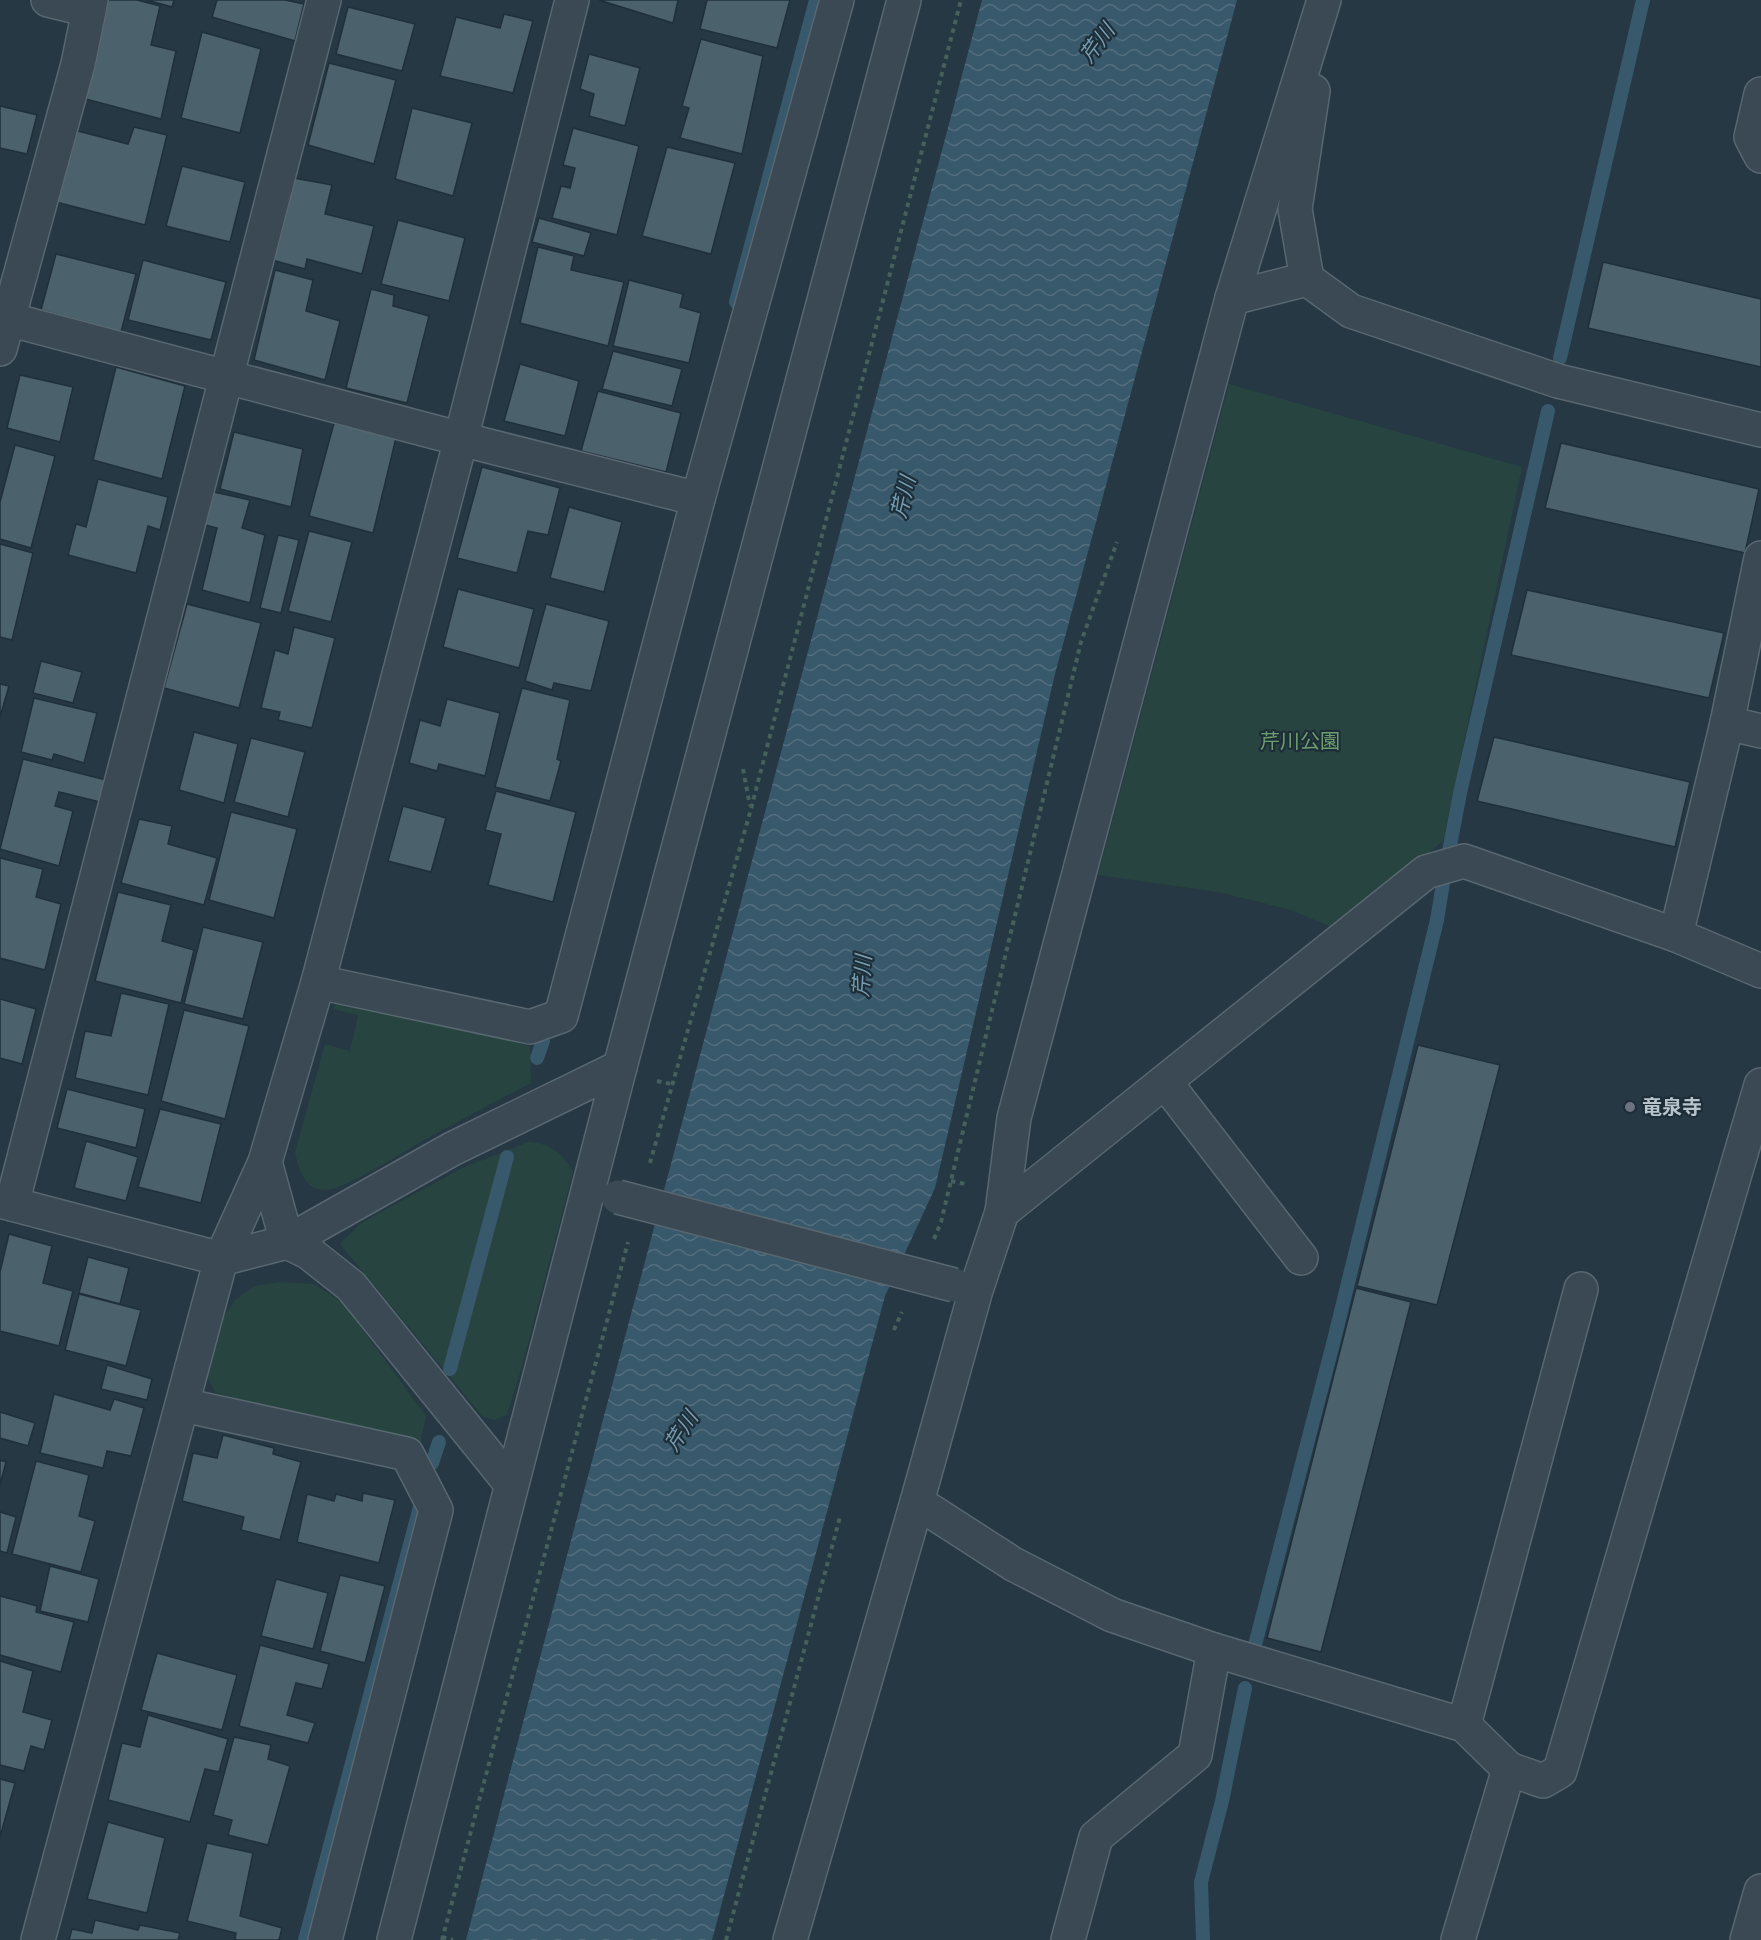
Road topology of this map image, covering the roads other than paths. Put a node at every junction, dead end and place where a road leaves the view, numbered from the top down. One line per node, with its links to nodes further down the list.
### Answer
1 (48, 0): 7 (street)
2 (324, 0): 13 (street)
3 (572, 0): 15 (street)
4 (837, 0): 16 (street)
5 (904, 0): 23 (street)
6 (1326, 0): 10 (street); 11 (street)
7 (90, 5): 12 (street)
8 (1761, 94): 9 (street)
9 (1761, 156)
10 (1308, 279): 11 (street); 14 (street)
11 (1232, 298): 29 (street)
12 (2, 328): 13 (street)
13 (227, 377): 15 (street); 28 (street)
14 (1761, 430)
15 (461, 439): 16 (street); 22 (street)
16 (688, 496): 22 (street)
17 (1761, 558): 18 (street)
18 (1727, 723): 19 (street); 20 (street)
19 (1761, 731)
20 (1677, 935): 21 (street); 24 (street)
21 (1761, 971)
22 (318, 982): 26 (street)
23 (620, 1067): 27 (street); 30 (street)
24 (1164, 1082): 29 (street); 31 (street)
25 (1761, 1085): 40 (street)
26 (265, 1162): 30 (street); 32 (street)
27 (603, 1194): 33 (street, bridge); 36 (street)
28 (6, 1203): 32 (street)
29 (1002, 1212): 33 (street)
30 (287, 1242): 32 (street); 36 (street)
31 (1301, 1258)
32 (221, 1259): 35 (street)
33 (965, 1287): 37 (street)
34 (1581, 1288): 39 (street)
35 (183, 1405): 42 (street); 43 (street)
36 (511, 1484): 44 (street)
37 (917, 1502): 38 (street); 45 (street)
38 (1214, 1650): 39 (street); 46 (street)
39 (1464, 1725): 40 (street)
40 (1509, 1769): 47 (street)
41 (1761, 1891): 48 (street)
42 (38, 1940)
43 (325, 1940)
44 (394, 1940)
45 (790, 1940)
46 (1068, 1940)
47 (1458, 1940)
48 (1747, 1940)

